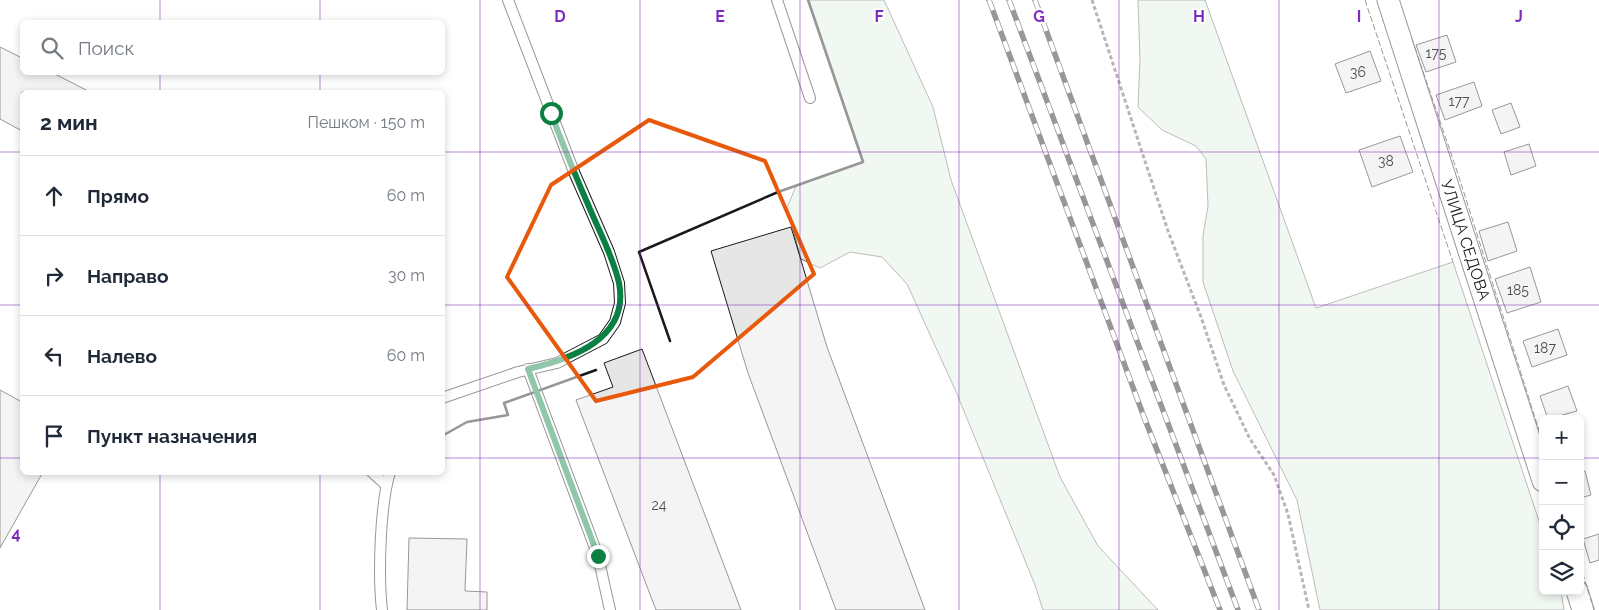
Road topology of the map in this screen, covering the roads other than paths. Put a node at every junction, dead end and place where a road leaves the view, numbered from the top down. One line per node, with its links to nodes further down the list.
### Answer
1 (508, 0): 5 (lane)
2 (777, 0): 4 (lane)
3 (1388, 0): 7 (street, УЛИЦА СЕДОВА)
4 (810, 98)
5 (528, 369): 6 (lane); 13 (lane)
6 (445, 397)
7 (1539, 469)
8 (376, 475): 10 (lane)
9 (389, 475): 10 (lane)
10 (386, 484): 12 (lane)
11 (1578, 595): 14 (street)
12 (382, 610)
13 (610, 610)
14 (1583, 610)

